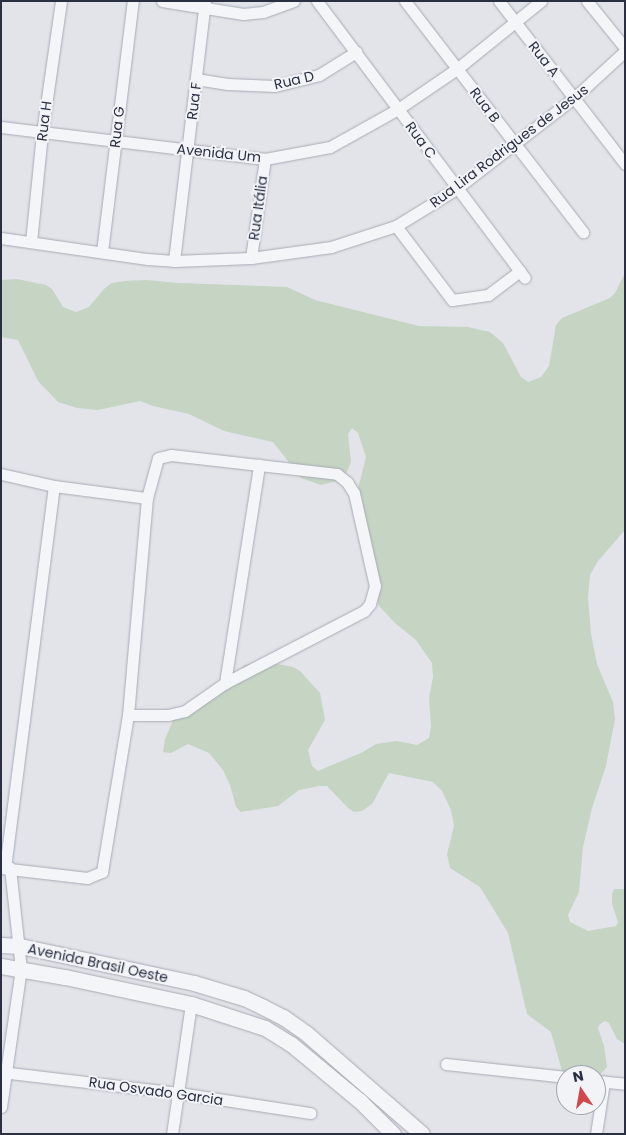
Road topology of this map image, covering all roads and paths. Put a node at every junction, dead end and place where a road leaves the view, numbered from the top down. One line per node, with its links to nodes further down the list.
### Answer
1 (61, 1): 19 (street, Rua H)
2 (133, 1): 20 (street, Rua G)
3 (162, 1): 10 (street)
4 (294, 1): 10 (street)
5 (317, 1): 13 (street, Rua C)
6 (405, 1): 14 (street, Rua B)
7 (499, 1): 11 (street, Rua A)
8 (541, 1): 11 (street, Avenida Um)
9 (586, 1): 12 (street)
10 (204, 4): 15 (street, Rua F)
11 (515, 22): 14 (street, Avenida Um); 16 (street, Rua A)
12 (625, 49): 16 (street, Rua Lira Rodrigues de Jesus)
13 (356, 52): 15 (street, Rua D); 17 (street, Rua C)
14 (458, 68): 17 (street, Avenida Um); 21 (street, Rua B)
15 (196, 79): 22 (street, Rua F)
16 (575, 97): 21 (street, Rua Lira Rodrigues de Jesus); 24 (street, Rua A)
17 (398, 108): 23 (street, Avenida Um); 25 (street, Rua C)
18 (1, 127): 19 (street, Avenida Um)
19 (42, 133): 20 (street, Avenida Um); 29 (street, Rua H)
20 (115, 141): 22 (street, Avenida Um); 30 (street, Rua G)
21 (514, 144): 25 (street, Rua Lira Rodrigues de Jesus); 27 (street, Rua B)
22 (188, 150): 23 (street, Avenida Um); 32 (street, Rua F)
23 (265, 159): 31 (street, Rua Itália)
24 (625, 164)
25 (456, 189): 26 (street, Rua Lira Rodrigues de Jesus); 26 (street, Rua C)
26 (396, 226): 31 (street, Rua Lira Rodrigues de Jesus)
27 (583, 232)
28 (1, 238): 29 (street, Rua Lira Rodrigues de Jesus)
29 (31, 242): 30 (street, Rua Lira Rodrigues de Jesus)
30 (102, 252): 32 (street, Rua Lira Rodrigues de Jesus)
31 (251, 258): 32 (street, Rua Lira Rodrigues de Jesus)
32 (174, 261)
33 (259, 465): 36 (street); 37 (street); 37 (street)
34 (1, 474): 35 (street)
35 (54, 486): 36 (street); 39 (street)
36 (147, 498): 38 (street)
37 (225, 683): 38 (street)
38 (128, 715): 39 (street)
39 (5, 868): 41 (street)
40 (1, 945): 41 (street, Avenida Brasil Oeste)
41 (20, 946): 43 (street); 56 (street, Avenida Brasil Oeste)
42 (1, 966): 43 (street, Avenida Brasil Oeste)
43 (21, 969): 44 (street, Avenida Brasil Oeste); 46 (street)
44 (191, 1004): 50 (street); 55 (street, Avenida Brasil Oeste)
45 (446, 1064): 47 (street)
46 (4, 1072): 50 (street, Rua Osvado Garcia); 51 (street)
47 (556, 1076)
48 (606, 1082): 49 (street)
49 (625, 1084)
50 (179, 1093): 52 (street, Rua Osvado Garcia); 54 (street)
51 (1, 1107)
52 (310, 1113)
53 (597, 1115): 57 (street)
54 (172, 1134)
55 (393, 1134)
56 (422, 1134)
57 (596, 1134)

